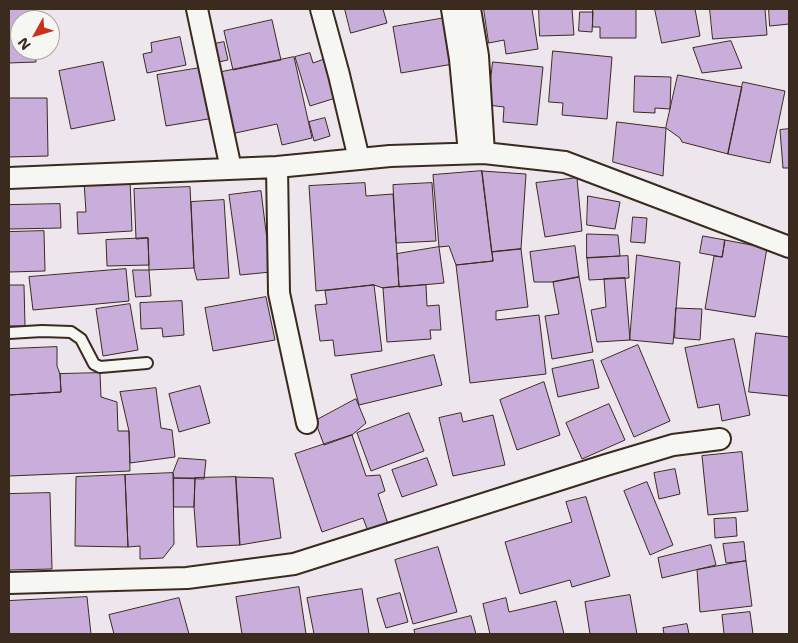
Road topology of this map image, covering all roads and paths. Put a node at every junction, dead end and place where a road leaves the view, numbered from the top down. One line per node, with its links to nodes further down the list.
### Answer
1 (196, 9): 8 (street)
2 (321, 9): 6 (street)
3 (452, 9): 5 (street)
4 (470, 9): 5 (street)
5 (477, 153): 6 (street); 10 (street)
6 (360, 159): 7 (street)
7 (277, 167): 8 (street); 13 (street)
8 (231, 169): 9 (street)
9 (9, 178)
10 (789, 247)
11 (9, 333): 12 (lane)
12 (147, 362)
13 (307, 424)
14 (720, 439): 15 (street)
15 (9, 583)

